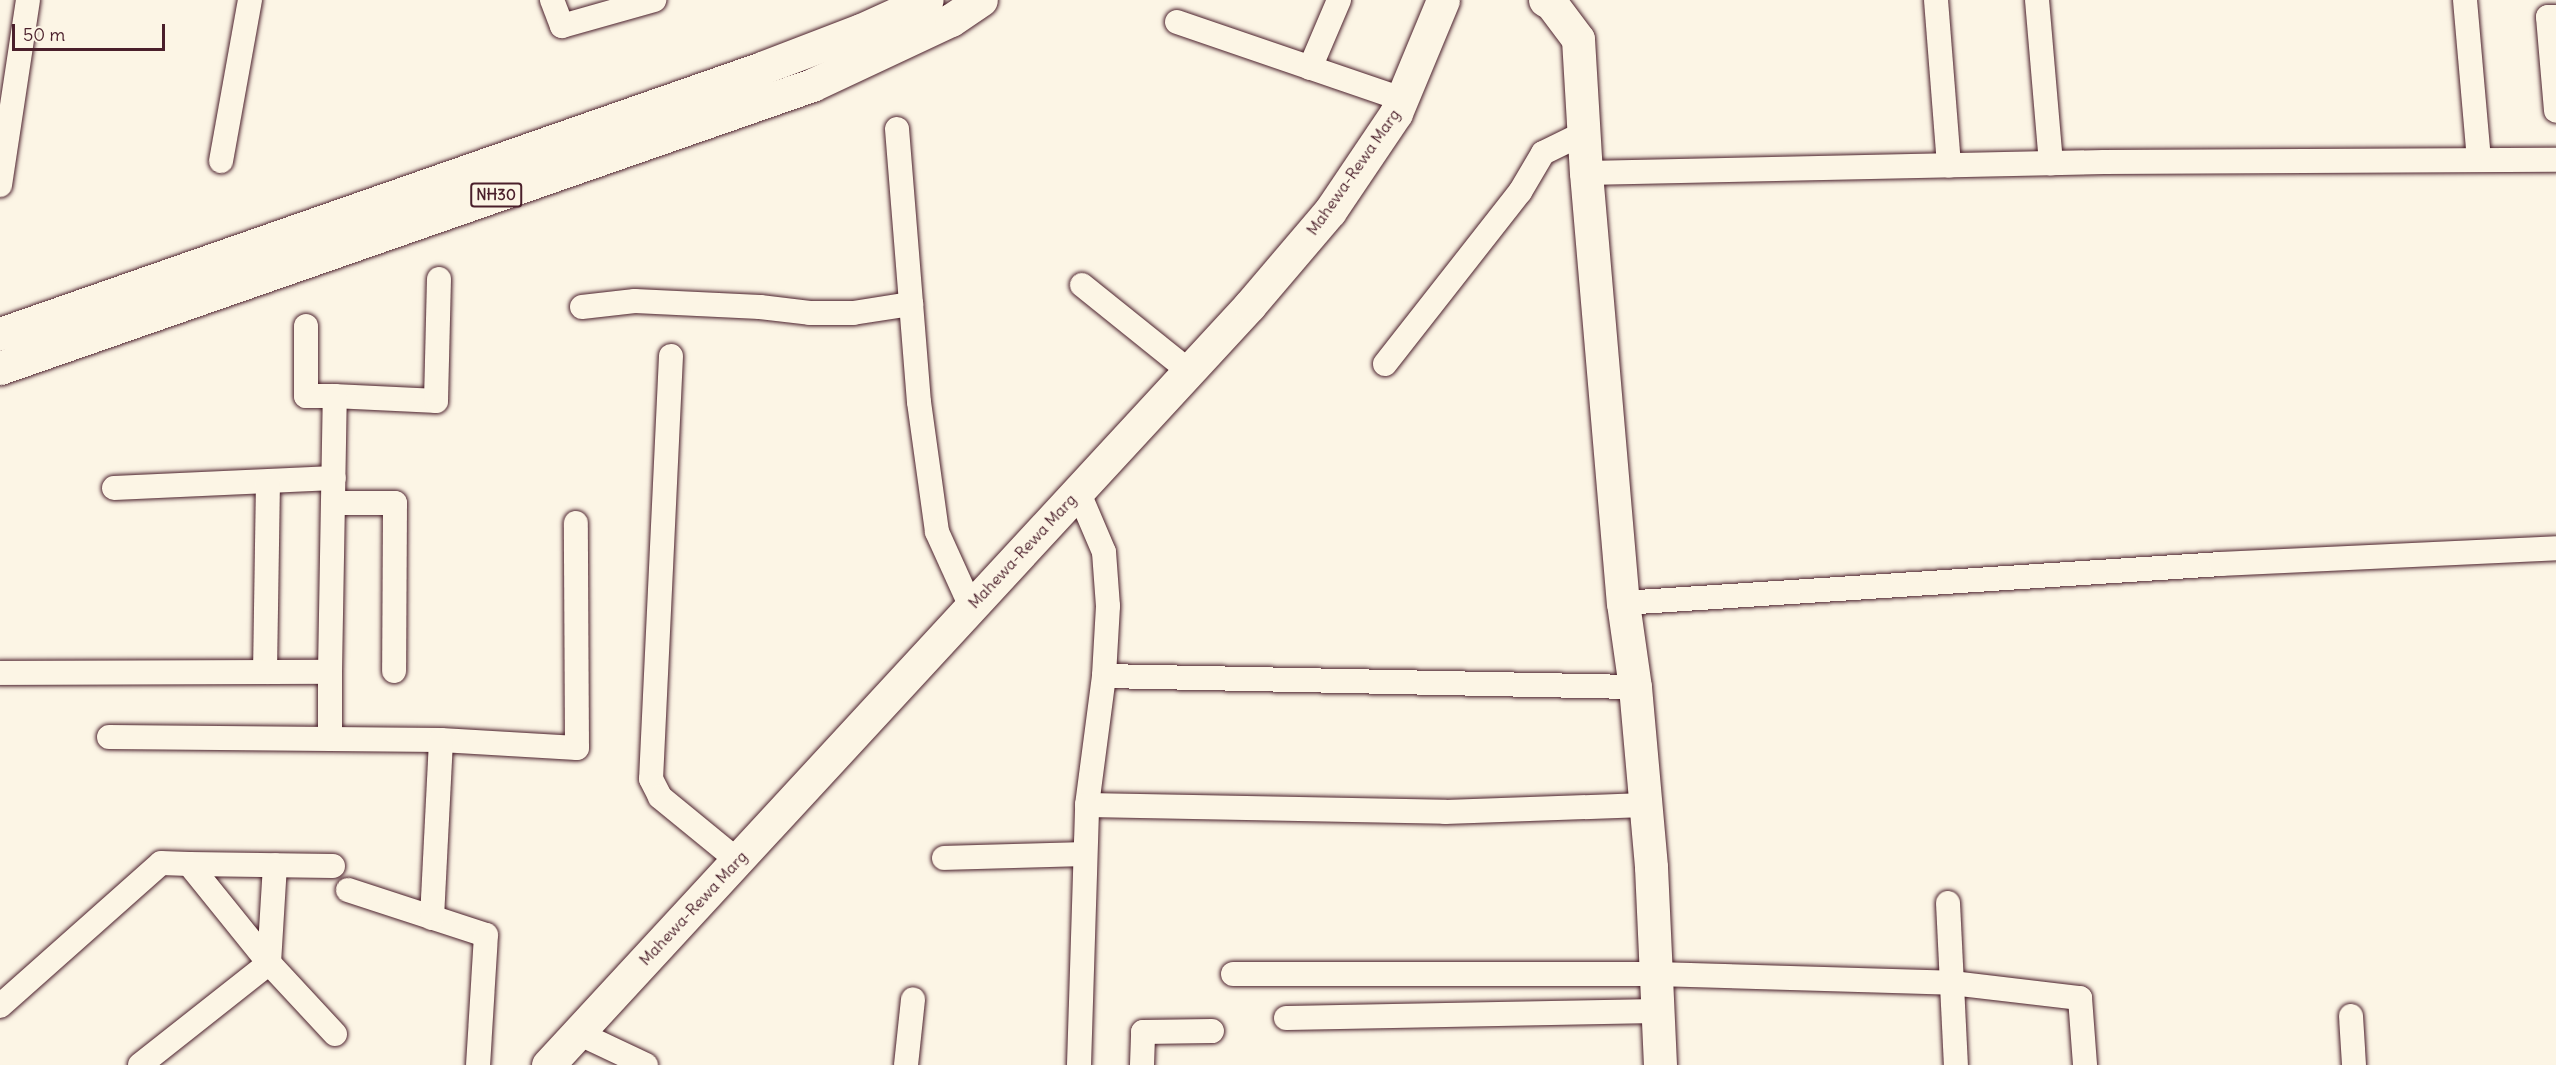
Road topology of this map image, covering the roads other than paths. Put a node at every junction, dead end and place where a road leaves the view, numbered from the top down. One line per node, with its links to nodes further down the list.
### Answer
1 (28, 0): 27 (street)
2 (250, 0): 23 (street)
3 (552, 0): 4 (street)
4 (654, 0)
5 (927, 0): 33 (main road, NH30)
6 (981, 0): 36 (main road, NH30)
7 (1339, 0): 15 (street)
8 (1443, 0): 16 (main road, Mahewa-Rewa Marg)
9 (1545, 0): 20 (main road)
10 (1936, 0): 25 (street)
11 (2037, 0): 24 (street)
12 (2465, 0): 21 (street)
13 (2550, 11): 17 (street)
14 (1177, 22): 15 (street)
15 (1310, 68): 16 (street)
16 (1402, 99): 37 (main road, Mahewa-Rewa Marg)
17 (2556, 103): 18 (street)
18 (2556, 111)
19 (897, 129): 30 (street)
20 (1584, 133): 26 (main road); 35 (street)
21 (2479, 159): 22 (street); 24 (street)
22 (2556, 160)
23 (221, 161)
24 (2051, 163): 25 (street)
25 (1949, 165): 26 (street)
26 (1586, 173): 46 (main road)
27 (0, 185)
28 (439, 279): 38 (street)
29 (1082, 285): 37 (street)
30 (911, 304): 31 (street); 47 (street)
31 (582, 307)
32 (306, 326): 38 (street)
33 (0, 334)
34 (671, 356): 61 (street)
35 (1385, 364)
36 (0, 368)
37 (1189, 371): 42 (main road, Mahewa-Rewa Marg)
38 (335, 396): 39 (street)
39 (334, 478): 40 (street); 43 (street)
40 (268, 482): 41 (street); 49 (street)
41 (114, 488)
42 (1078, 490): 47 (main road, Mahewa-Rewa Marg); 52 (street)
43 (333, 503): 48 (street); 50 (street)
44 (576, 523): 56 (street)
45 (2556, 548): 46 (street)
46 (1623, 603): 53 (main road)
47 (971, 607): 61 (main road, Mahewa-Rewa Marg)
48 (394, 671)
49 (265, 672): 50 (street); 51 (street)
50 (330, 672): 55 (street)
51 (0, 673)
52 (1104, 676): 53 (street); 58 (street)
53 (1635, 687): 57 (main road)
54 (109, 737): 55 (street)
55 (330, 739): 56 (street)
56 (441, 740): 67 (street)
57 (1645, 805): 58 (street); 70 (main road)
58 (1087, 806): 59 (street)
59 (1083, 854): 60 (street); 85 (street)
60 (944, 858)
61 (737, 860): 78 (main road, Mahewa-Rewa Marg)
62 (189, 864): 63 (street); 68 (street); 73 (street)
63 (275, 865): 64 (street); 68 (street)
64 (333, 866)
65 (348, 890): 67 (street)
66 (1948, 903): 71 (street)
67 (432, 918): 81 (street)
68 (269, 963): 79 (street); 80 (street)
69 (1233, 974): 70 (street)
70 (1656, 974): 71 (street); 74 (main road)
71 (1952, 983): 88 (street); 89 (street)
72 (913, 999): 84 (street)
73 (0, 1006)
74 (1658, 1011): 76 (street); 87 (main road)
75 (2351, 1016): 90 (street)
76 (1286, 1018)
77 (1212, 1031): 86 (street)
78 (578, 1033): 82 (main road, Mahewa-Rewa Marg); 83 (street)
79 (334, 1034)
80 (140, 1065)
81 (478, 1065)
82 (548, 1065)
83 (646, 1065)
84 (906, 1065)
85 (1078, 1065)
86 (1142, 1065)
87 (1660, 1065)
88 (1956, 1065)
89 (2085, 1065)
90 (2354, 1065)

